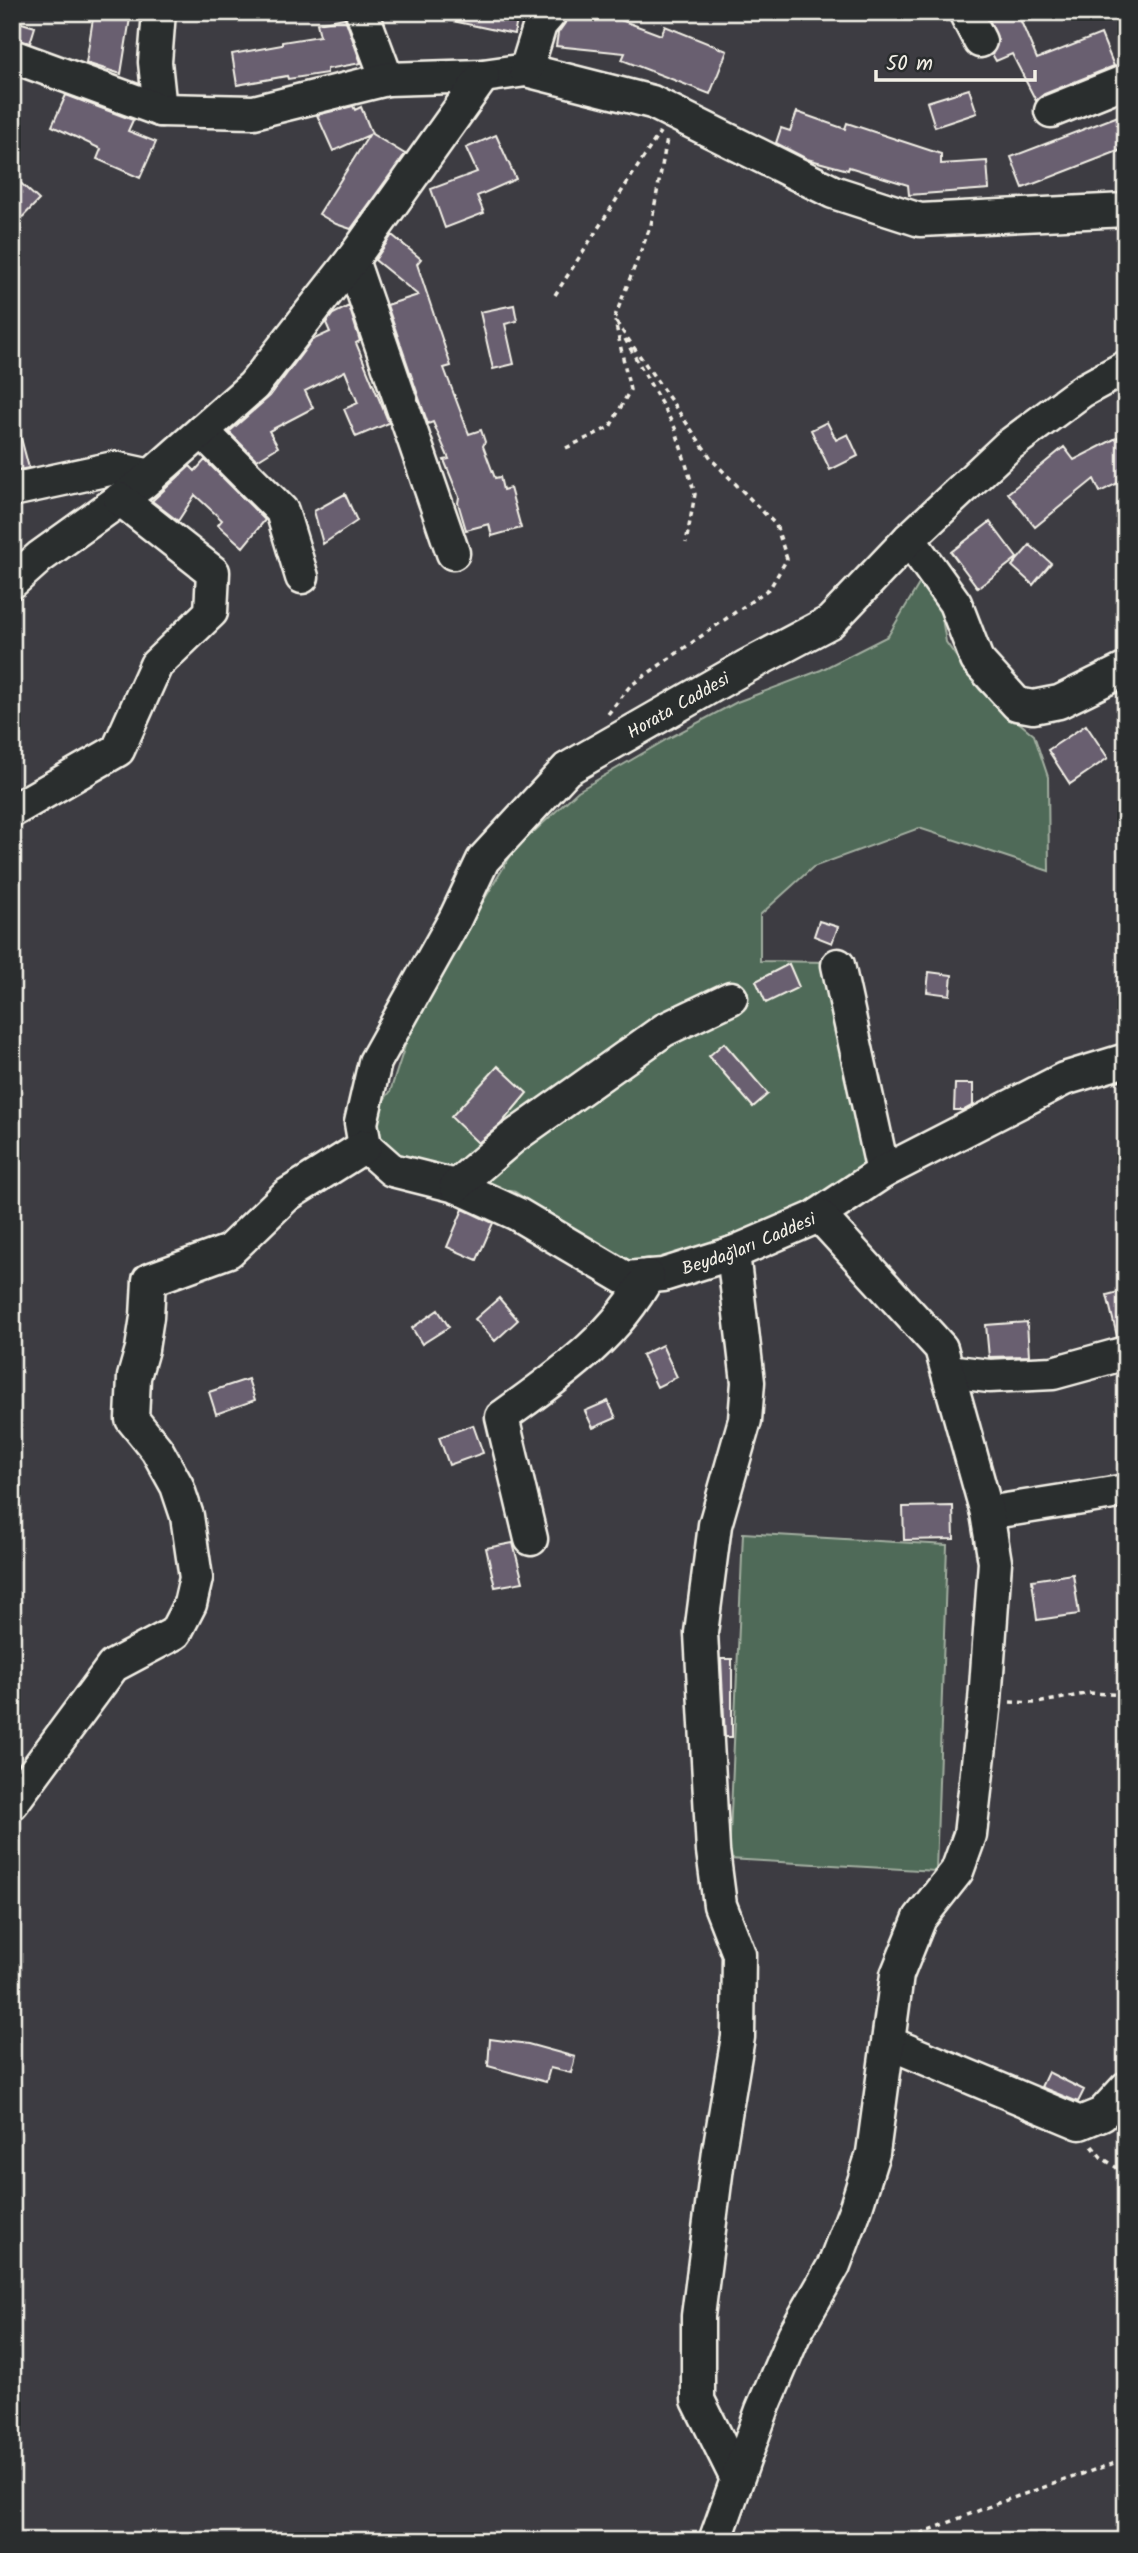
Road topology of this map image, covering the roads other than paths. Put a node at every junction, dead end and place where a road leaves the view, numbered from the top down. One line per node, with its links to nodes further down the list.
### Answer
1 (159, 12): 11 (street)
2 (362, 12): 9 (street)
3 (965, 12): 5 (street)
4 (544, 17): 7 (street)
5 (980, 41)
6 (12, 56): 11 (street)
7 (526, 70): 8 (street); 13 (street)
8 (482, 76): 9 (street); 14 (street)
9 (387, 79): 11 (street)
10 (1126, 81): 12 (street)
11 (160, 110)
12 (1051, 111)
13 (1126, 210)
14 (352, 260): 16 (street); 21 (street)
15 (1126, 367): 20 (street, Horata Caddesi)
16 (202, 430): 17 (street); 22 (street)
17 (151, 476): 18 (street); 19 (street)
18 (12, 490)
19 (120, 499): 23 (street); 25 (street)
20 (909, 539): 24 (street); 29 (street, Horata Caddesi)
21 (453, 553)
22 (302, 577)
23 (12, 582)
24 (1126, 668)
25 (12, 811)
26 (838, 965): 30 (street)
27 (731, 998): 31 (street)
28 (1126, 1060): 30 (street, Beydağları Caddesi)
29 (365, 1146): 31 (street, Beydağları Caddesi); 40 (street)
30 (883, 1172): 32 (street, Beydağları Caddesi)
31 (456, 1186): 34 (street, Beydağları Caddesi)
32 (819, 1215): 33 (street, Beydağları Caddesi); 36 (street)
33 (733, 1253): 34 (street, Beydağları Caddesi); 43 (street)
34 (648, 1276): 39 (street)
35 (1126, 1353): 36 (street)
36 (948, 1371): 38 (street)
37 (1126, 1491): 38 (street)
38 (987, 1513): 41 (street)
39 (531, 1539)
40 (12, 1803)
41 (889, 2043): 42 (street); 43 (street)
42 (1126, 2088)
43 (737, 2479): 44 (street)
44 (715, 2541)

